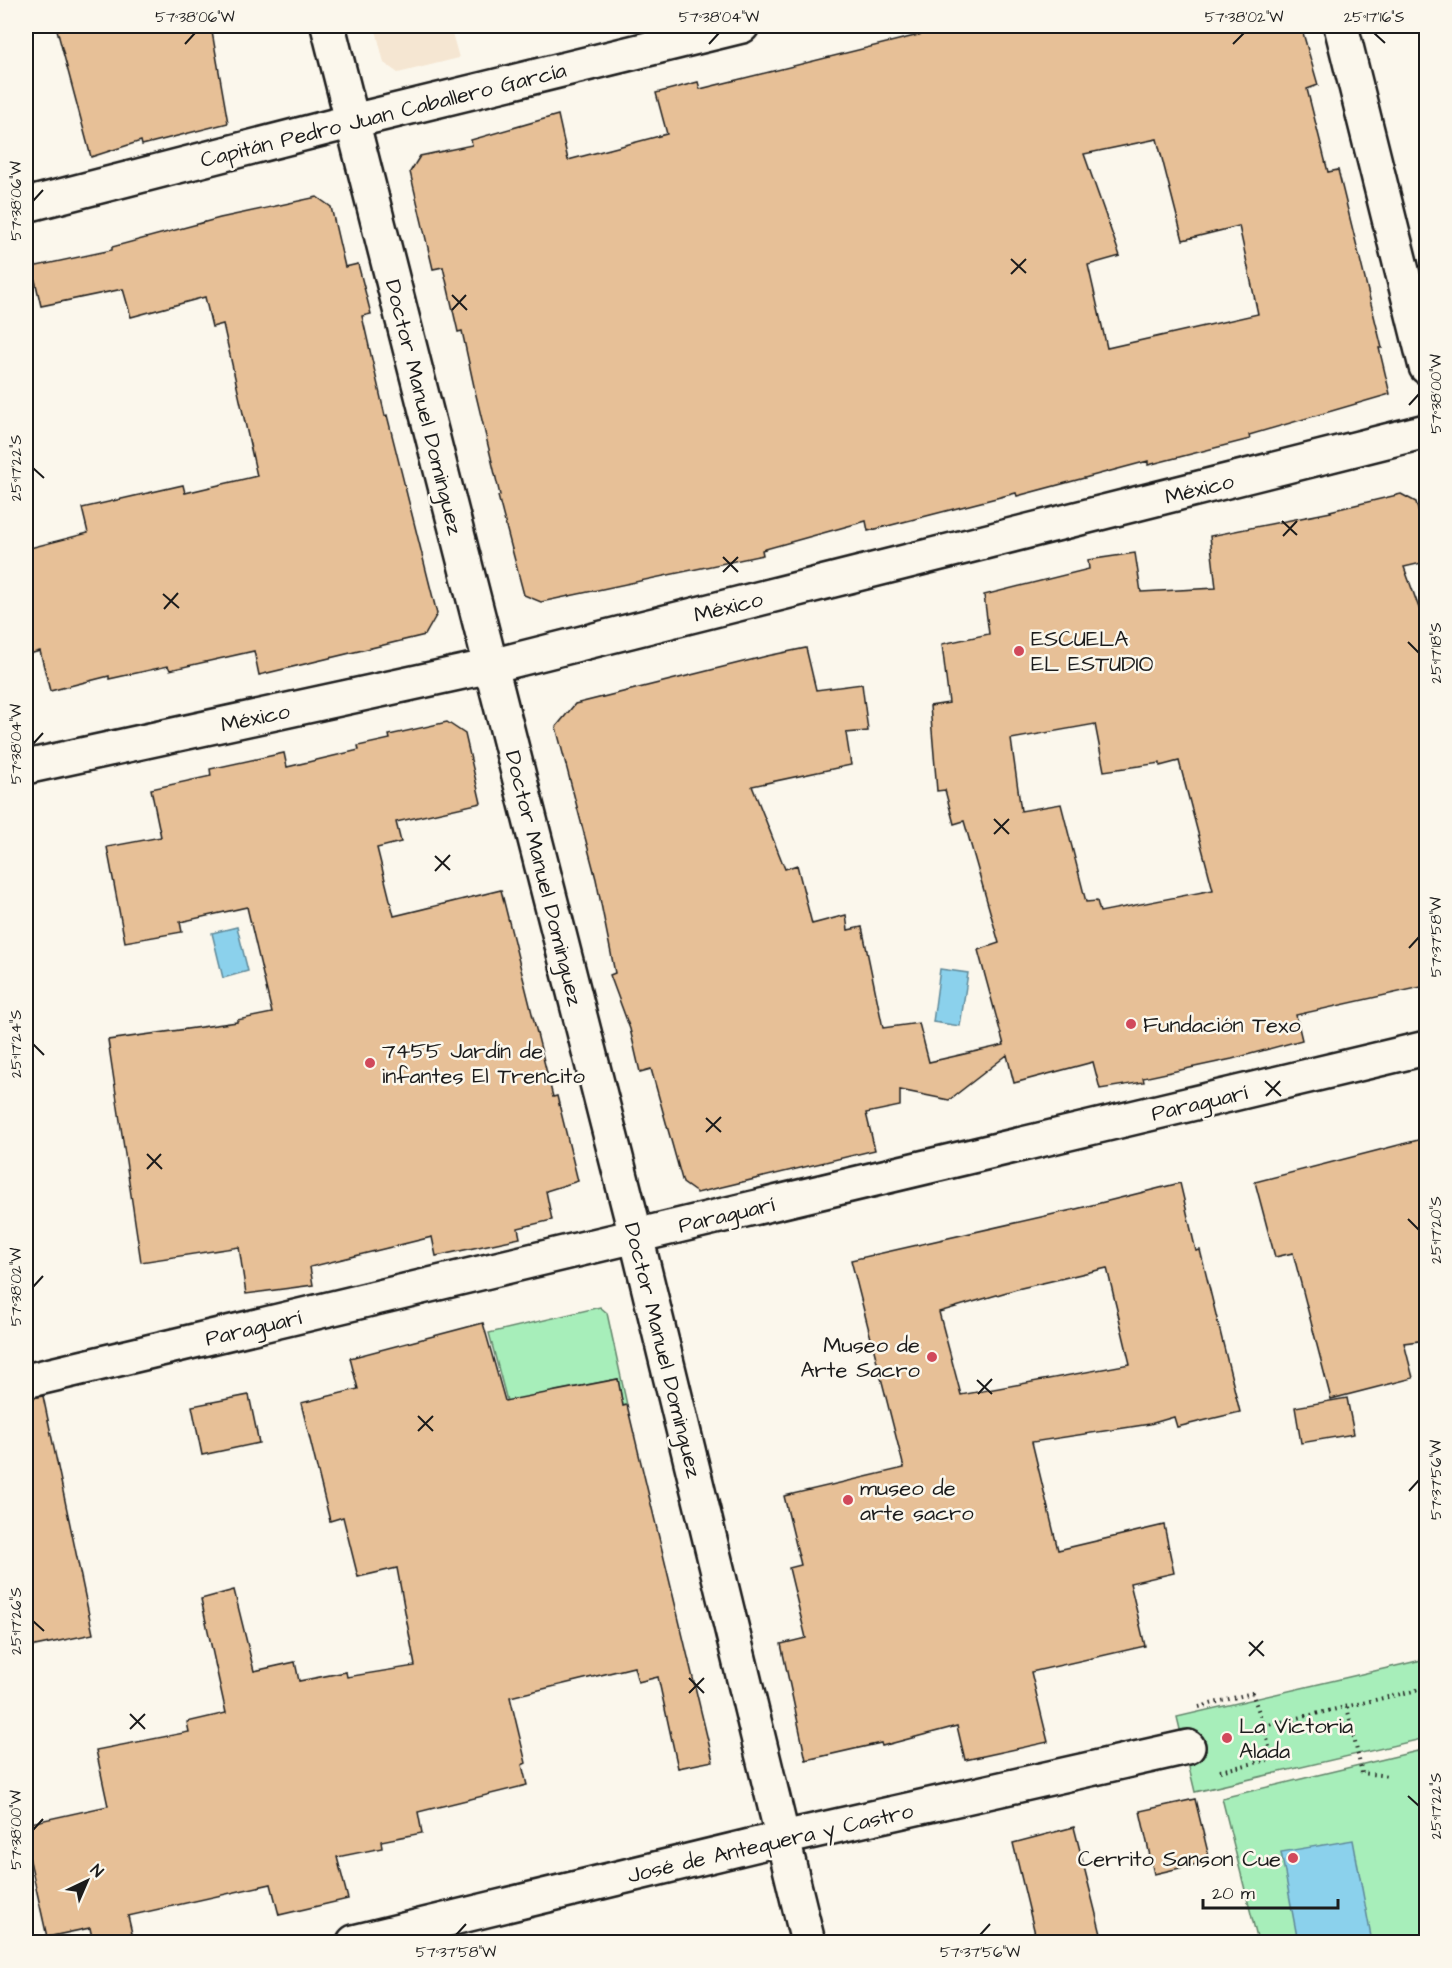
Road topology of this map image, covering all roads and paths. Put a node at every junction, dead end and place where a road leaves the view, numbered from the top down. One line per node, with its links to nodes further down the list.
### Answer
1 (328, 26): 4 (street, Doctor Manuel Dominguez)
2 (742, 26): 4 (street, Capitán Pedro Juan Caballero García)
3 (1341, 26): 6 (street)
4 (353, 121): 5 (street, Capitán Pedro Juan Caballero García); 8 (street, Doctor Manuel Dominguez)
5 (26, 205)
6 (1426, 367)
7 (1426, 431): 8 (street, México)
8 (491, 666): 9 (street, México); 11 (street, Doctor Manuel Dominguez)
9 (26, 767)
10 (1426, 1048): 11 (street, Paraguarí)
11 (636, 1236): 12 (street, Paraguarí); 18 (street, Doctor Manuel Dominguez)
12 (26, 1381)
13 (1426, 1688): 14 (path)
14 (1347, 1707): 15 (path); 17 (path)
15 (1264, 1726): 16 (path); 16 (path)
16 (1188, 1747): 18 (street, José de Antequera y Castro)
17 (1389, 1776)
18 (783, 1838): 19 (street, José de Antequera y Castro); 20 (street, Doctor Manuel Dominguez)
19 (354, 1942)
20 (808, 1942)

